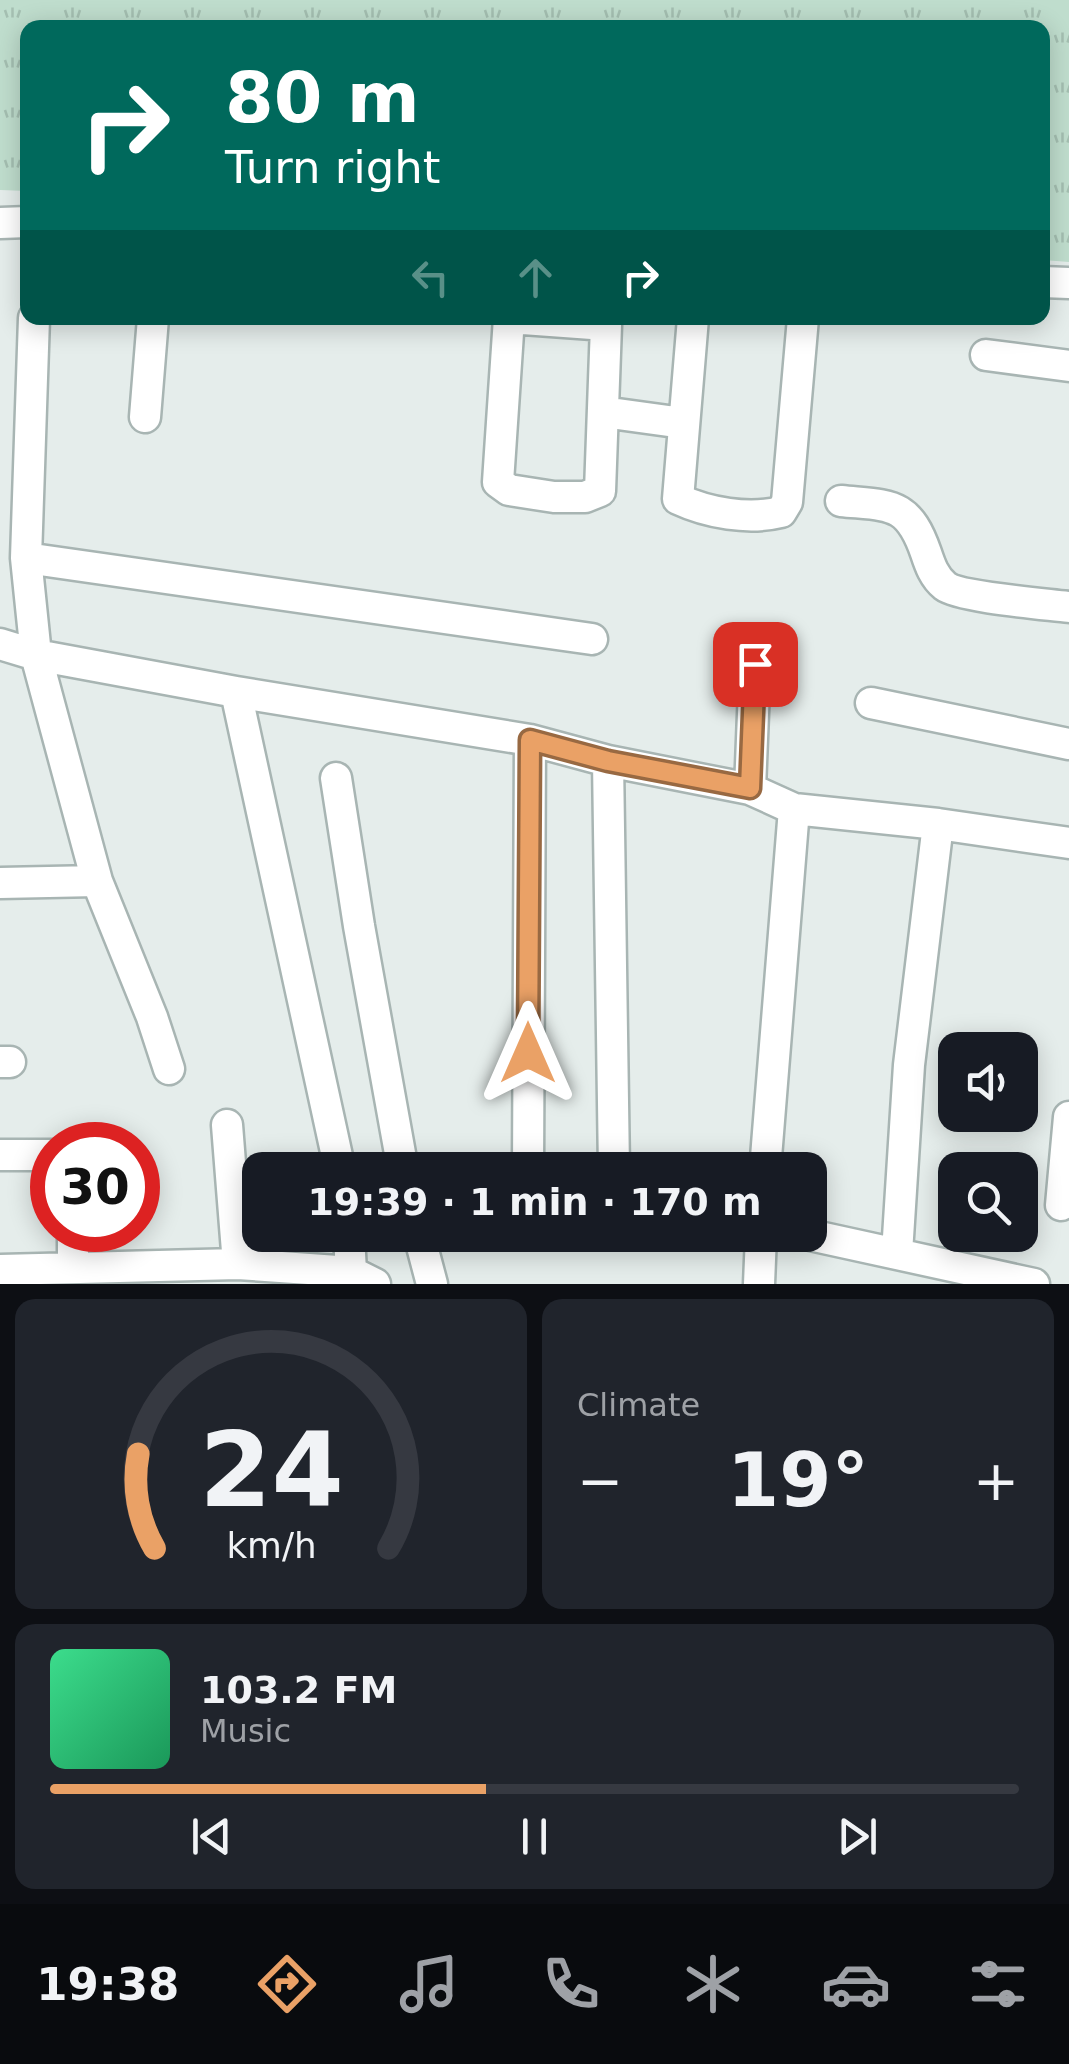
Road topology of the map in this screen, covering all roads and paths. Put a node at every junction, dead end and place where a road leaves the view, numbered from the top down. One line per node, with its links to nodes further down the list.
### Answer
1 (34, 325): 13 (street)
2 (152, 325): 10 (street)
3 (509, 325): 9 (street)
4 (606, 325): 9 (street)
5 (692, 325): 11 (street)
6 (802, 325): 11 (street)
7 (986, 354): 8 (street)
8 (1069, 366)
9 (603, 412): 11 (street)
10 (144, 417)
11 (683, 423)
12 (841, 501): 14 (street)
13 (26, 558): 15 (street); 17 (street)
14 (1069, 607)
15 (592, 639)
16 (0, 644): 17 (street)
17 (36, 654): 19 (street); 29 (street)
18 (755, 664): 25 (street)
19 (236, 692): 21 (street); 34 (street)
20 (871, 703): 22 (street)
21 (530, 740): 23 (street); 36 (street)
22 (1069, 744)
23 (608, 761): 25 (street); 37 (street)
24 (336, 778): 35 (street)
25 (750, 788): 26 (street)
26 (794, 808): 27 (street); 38 (street)
27 (938, 824): 28 (street); 47 (street)
28 (1069, 843)
29 (96, 881): 30 (street); 31 (street)
30 (0, 884)
31 (169, 1069)
32 (1069, 1117): 41 (street)
33 (227, 1125): 48 (street)
34 (336, 1152)
35 (400, 1152)
36 (528, 1152)
37 (614, 1152)
38 (766, 1152)
39 (0, 1154): 40 (street)
40 (30, 1155)
41 (1061, 1205)
42 (827, 1239): 47 (street)
43 (73, 1252): 49 (street)
44 (355, 1252): 51 (street)
45 (424, 1252): 52 (street)
46 (760, 1252): 53 (street)
47 (897, 1253): 54 (street)
48 (238, 1264): 49 (street); 51 (street)
49 (73, 1268): 50 (street)
50 (0, 1270)
51 (363, 1278)
52 (432, 1284)
53 (759, 1284)
54 (1034, 1284)

